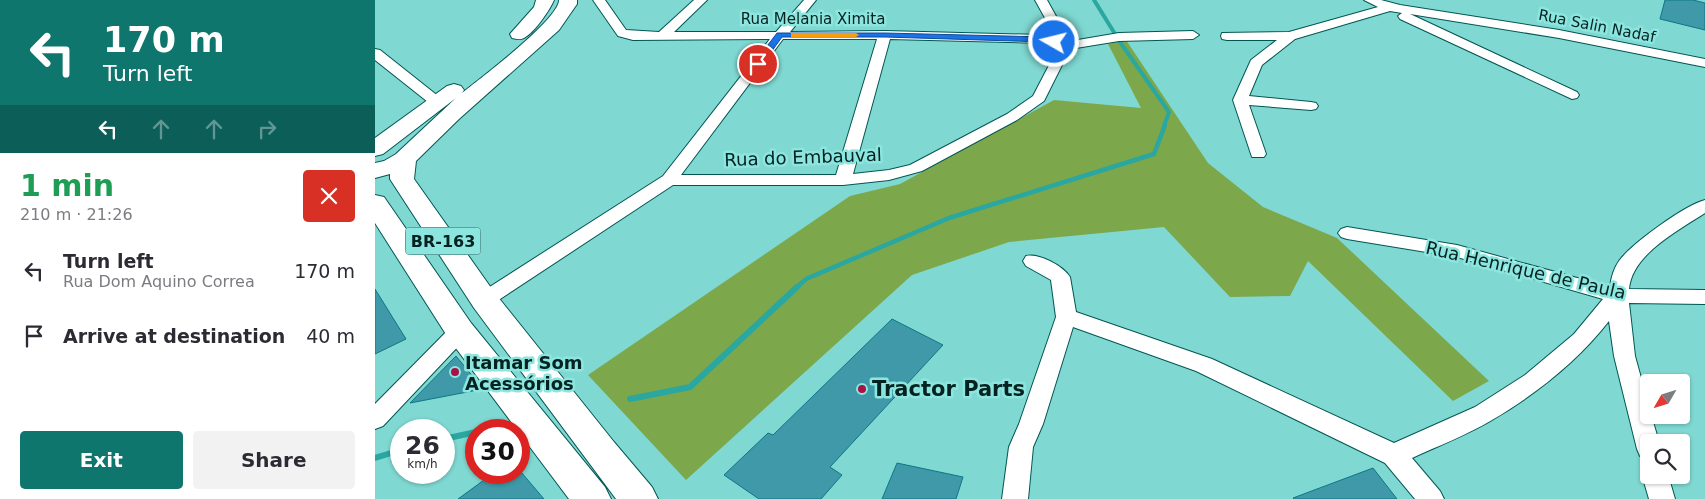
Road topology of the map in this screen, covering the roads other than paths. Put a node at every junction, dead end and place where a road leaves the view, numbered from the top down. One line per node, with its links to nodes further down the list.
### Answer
1 (545, 0): 22 (main road)
2 (568, 0): 22 (main road)
3 (599, 0): 12 (street, Rua Melania Ximita)
4 (701, 0): 12 (street)
5 (809, 0): 9 (street)
6 (1041, 0): 15 (street)
7 (1370, 0): 8 (street)
8 (1394, 5): 14 (street); 18 (street, Rua Salin Nadaf); 19 (street)
9 (780, 35): 10 (street, Rua Melania Ximita); 12 (street, Rua Melania Ximita); 27 (street)
10 (885, 35): 15 (street, Rua Melania Ximita); 28 (street)
11 (1193, 35): 16 (street)
12 (662, 36)
13 (1227, 36): 14 (street)
14 (1290, 36): 20 (street)
15 (1046, 39): 16 (street)
16 (1065, 46): 28 (street, Rua do Embauval)
17 (375, 52): 22 (street)
18 (1705, 63)
19 (1572, 95)
20 (1241, 100): 21 (street); 24 (street)
21 (1311, 106)
22 (445, 108): 23 (main road); 25 (main road)
23 (375, 149)
24 (1257, 154)
25 (404, 159): 26 (main road); 35 (main road, BR-163)
26 (375, 171)
27 (669, 180): 28 (street, Rua do Embauval); 35 (street)
28 (843, 180)
29 (375, 203): 37 (main road, BR-163)
30 (1705, 205): 33 (street)
31 (1347, 233): 33 (street, Rua Henrique de Paula)
32 (1033, 261): 36 (street)
33 (1617, 296): 34 (street, Rua Henrique de Paula); 39 (street); 40 (street)
34 (1705, 297)
35 (484, 300): 43 (main road, BR-163)
36 (1066, 317): 40 (street); 44 (street)
37 (461, 332): 38 (street); 42 (main road, BR-163)
38 (375, 419)
39 (1645, 434)
40 (1394, 455): 45 (street)
41 (1658, 484): 46 (street)
42 (592, 499)
43 (639, 499)
44 (1015, 499)
45 (1431, 499)
46 (1662, 499)

